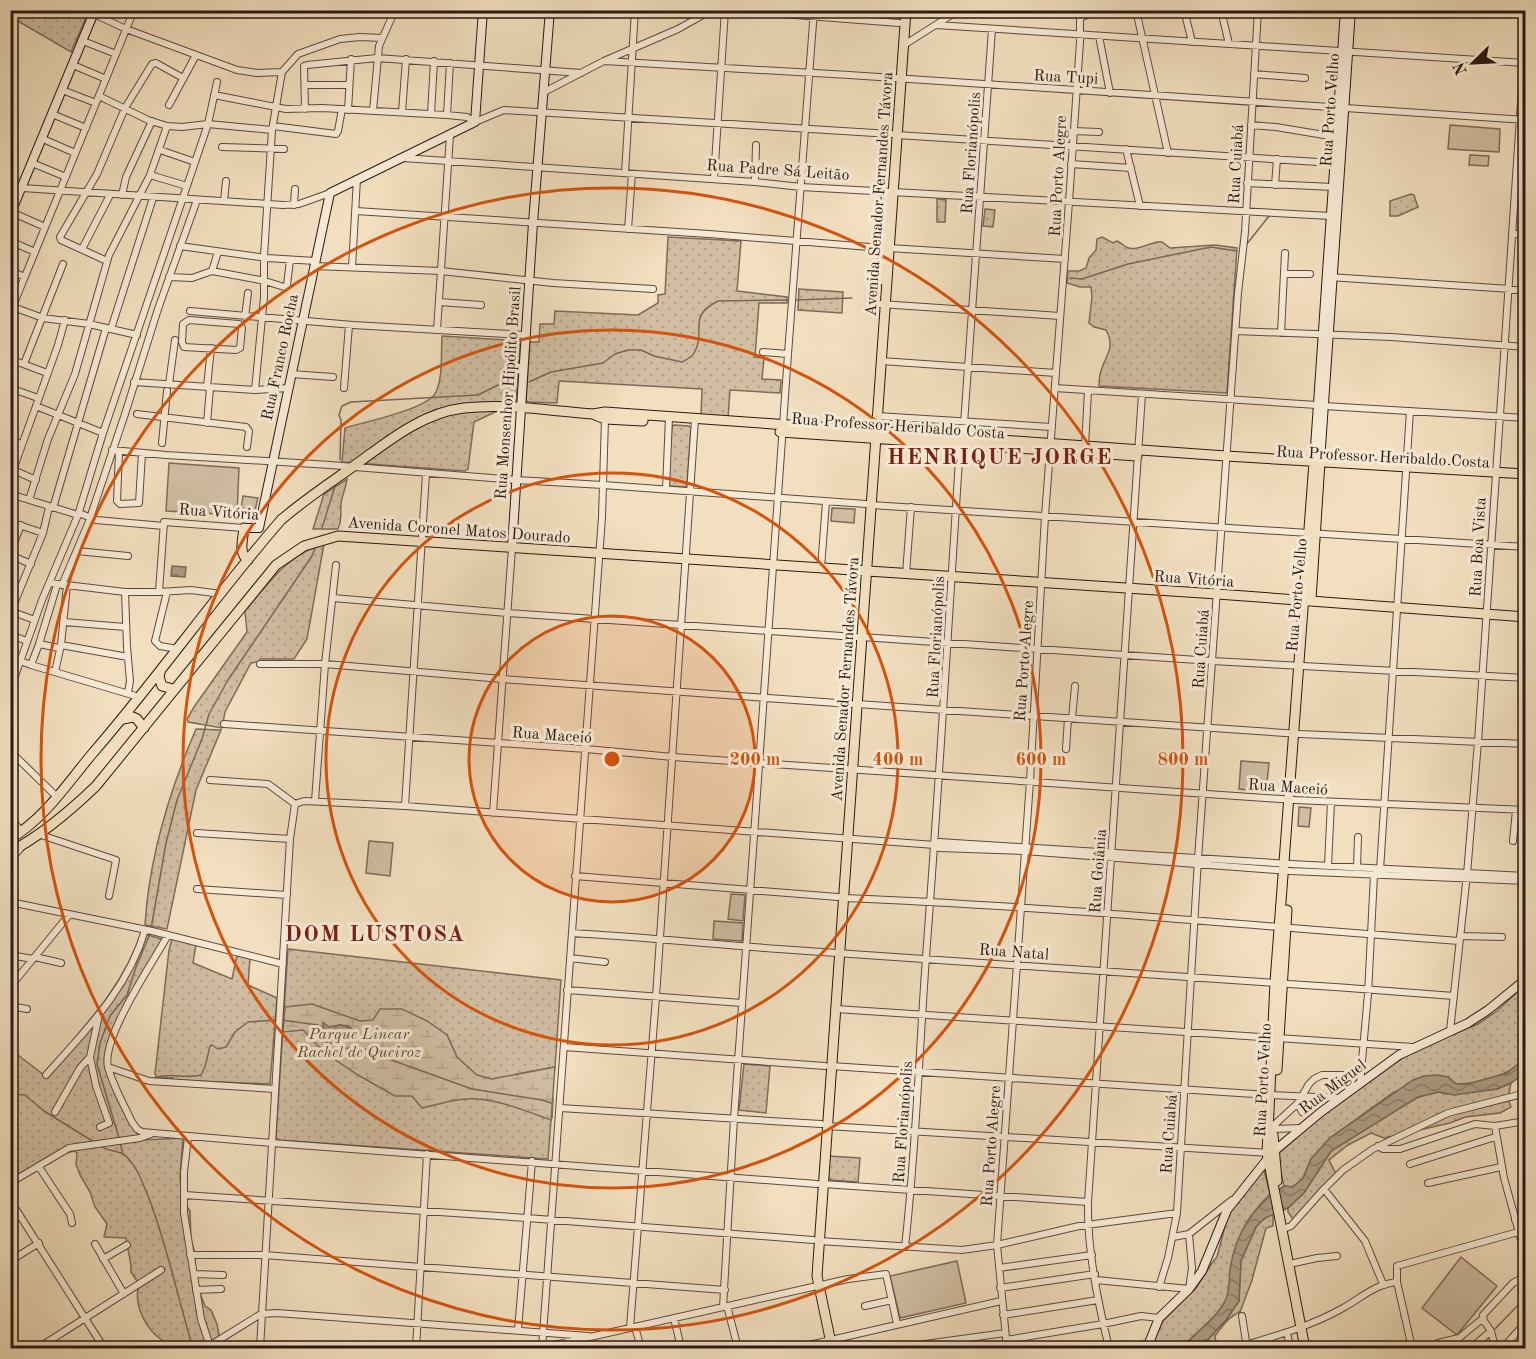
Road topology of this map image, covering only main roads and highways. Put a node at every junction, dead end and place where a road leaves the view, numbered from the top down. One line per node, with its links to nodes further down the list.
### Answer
1 (483, 10): 11 (main road, Rua Padre Sá Leitão)
2 (550, 10): 15 (main road, Rua Monsenhor Hipólito Brasil)
3 (900, 10): 9 (main road, Avenida Senador Fernandes Távora)
4 (906, 10): 9 (main road, Avenida Senador Fernandes Távora)
5 (1345, 10): 8 (main road, Rua Porto Velho)
6 (1351, 10): 8 (main road, Rua Porto Velho)
7 (95, 12): 12 (main road)
8 (1345, 52): 10 (main road, Rua Porto Velho)
9 (898, 79): 14 (main road, Avenida Senador Fernandes Távora)
10 (1341, 109): 13 (main road, Rua Porto Velho); 13 (main road, Rua Porto Velho)
11 (330, 193): 26 (main road, Rua Franco Rocha)
12 (11, 214)
13 (1332, 246): 21 (main road, Rua Porto Velho)
14 (882, 304): 18 (main road, Avenida Senador Fernandes Távora); 18 (main road, Avenida Senador Fernandes Távora)
15 (521, 409): 16 (main road, Rua Professor Heribaldo Costa); 27 (main road, Rua Monsenhor Hipólito Brasil); 28 (main road, Rua Professor Heribaldo Costa)
16 (592, 414): 17 (main road, Rua Professor Heribaldo Costa); 17 (main road, Rua Professor Heribaldo Costa)
17 (669, 420): 18 (main road, Rua Professor Heribaldo Costa)
18 (873, 435): 19 (main road, Rua Professor Heribaldo Costa); 29 (main road, Avenida Senador Fernandes Távora)
19 (1051, 447): 20 (main road, Rua Professor Heribaldo Costa); 20 (main road, Rua Professor Heribaldo Costa)
20 (1138, 453): 21 (main road, Rua Professor Heribaldo Costa)
21 (1317, 465): 23 (main road, Rua Professor Heribaldo Costa); 30 (main road, Rua Porto Velho)
22 (1526, 474): 23 (main road, Rua Professor Heribaldo Costa)
23 (1495, 475): 24 (main road, Rua Professor Heribaldo Costa)
24 (1526, 479)
25 (244, 528): 26 (main road, Rua Vitória); 28 (main road)
26 (259, 528)
27 (512, 548): 29 (main road, Avenida Coronel Matos Dourado); 33 (main road, Avenida Coronel Matos Dourado)
28 (248, 560): 32 (main road)
29 (864, 570): 30 (main road, Rua Vitória); 38 (main road, Avenida Senador Fernandes Távora)
30 (1308, 601): 31 (main road, Rua Vitória); 41 (main road, Rua Porto Velho)
31 (1526, 617)
32 (160, 673): 33 (main road); 34 (main road)
33 (173, 689): 35 (main road, Avenida Coronel Matos Dourado)
34 (123, 719): 35 (main road); 36 (main road)
35 (144, 728): 37 (main road, Avenida Coronel Matos Dourado)
36 (10, 839)
37 (10, 852)
38 (837, 953): 40 (main road, Avenida Senador Fernandes Távora); 40 (main road, Avenida Senador Fernandes Távora)
39 (1526, 979): 42 (main road, Rua Miguel)
40 (828, 1066): 45 (main road, Avenida Senador Fernandes Távora)
41 (1272, 1095): 42 (main road, Rua Porto Velho); 42 (main road, Rua Porto Velho)
42 (1269, 1155): 43 (main road, Rua Porto Velho); 46 (main road, Rua Miguel)
43 (1281, 1212): 44 (main road); 44 (main road)
44 (1304, 1326): 47 (main road); 48 (main road)
45 (828, 1345)
46 (1148, 1346)
47 (1305, 1348)
48 (1311, 1348)

